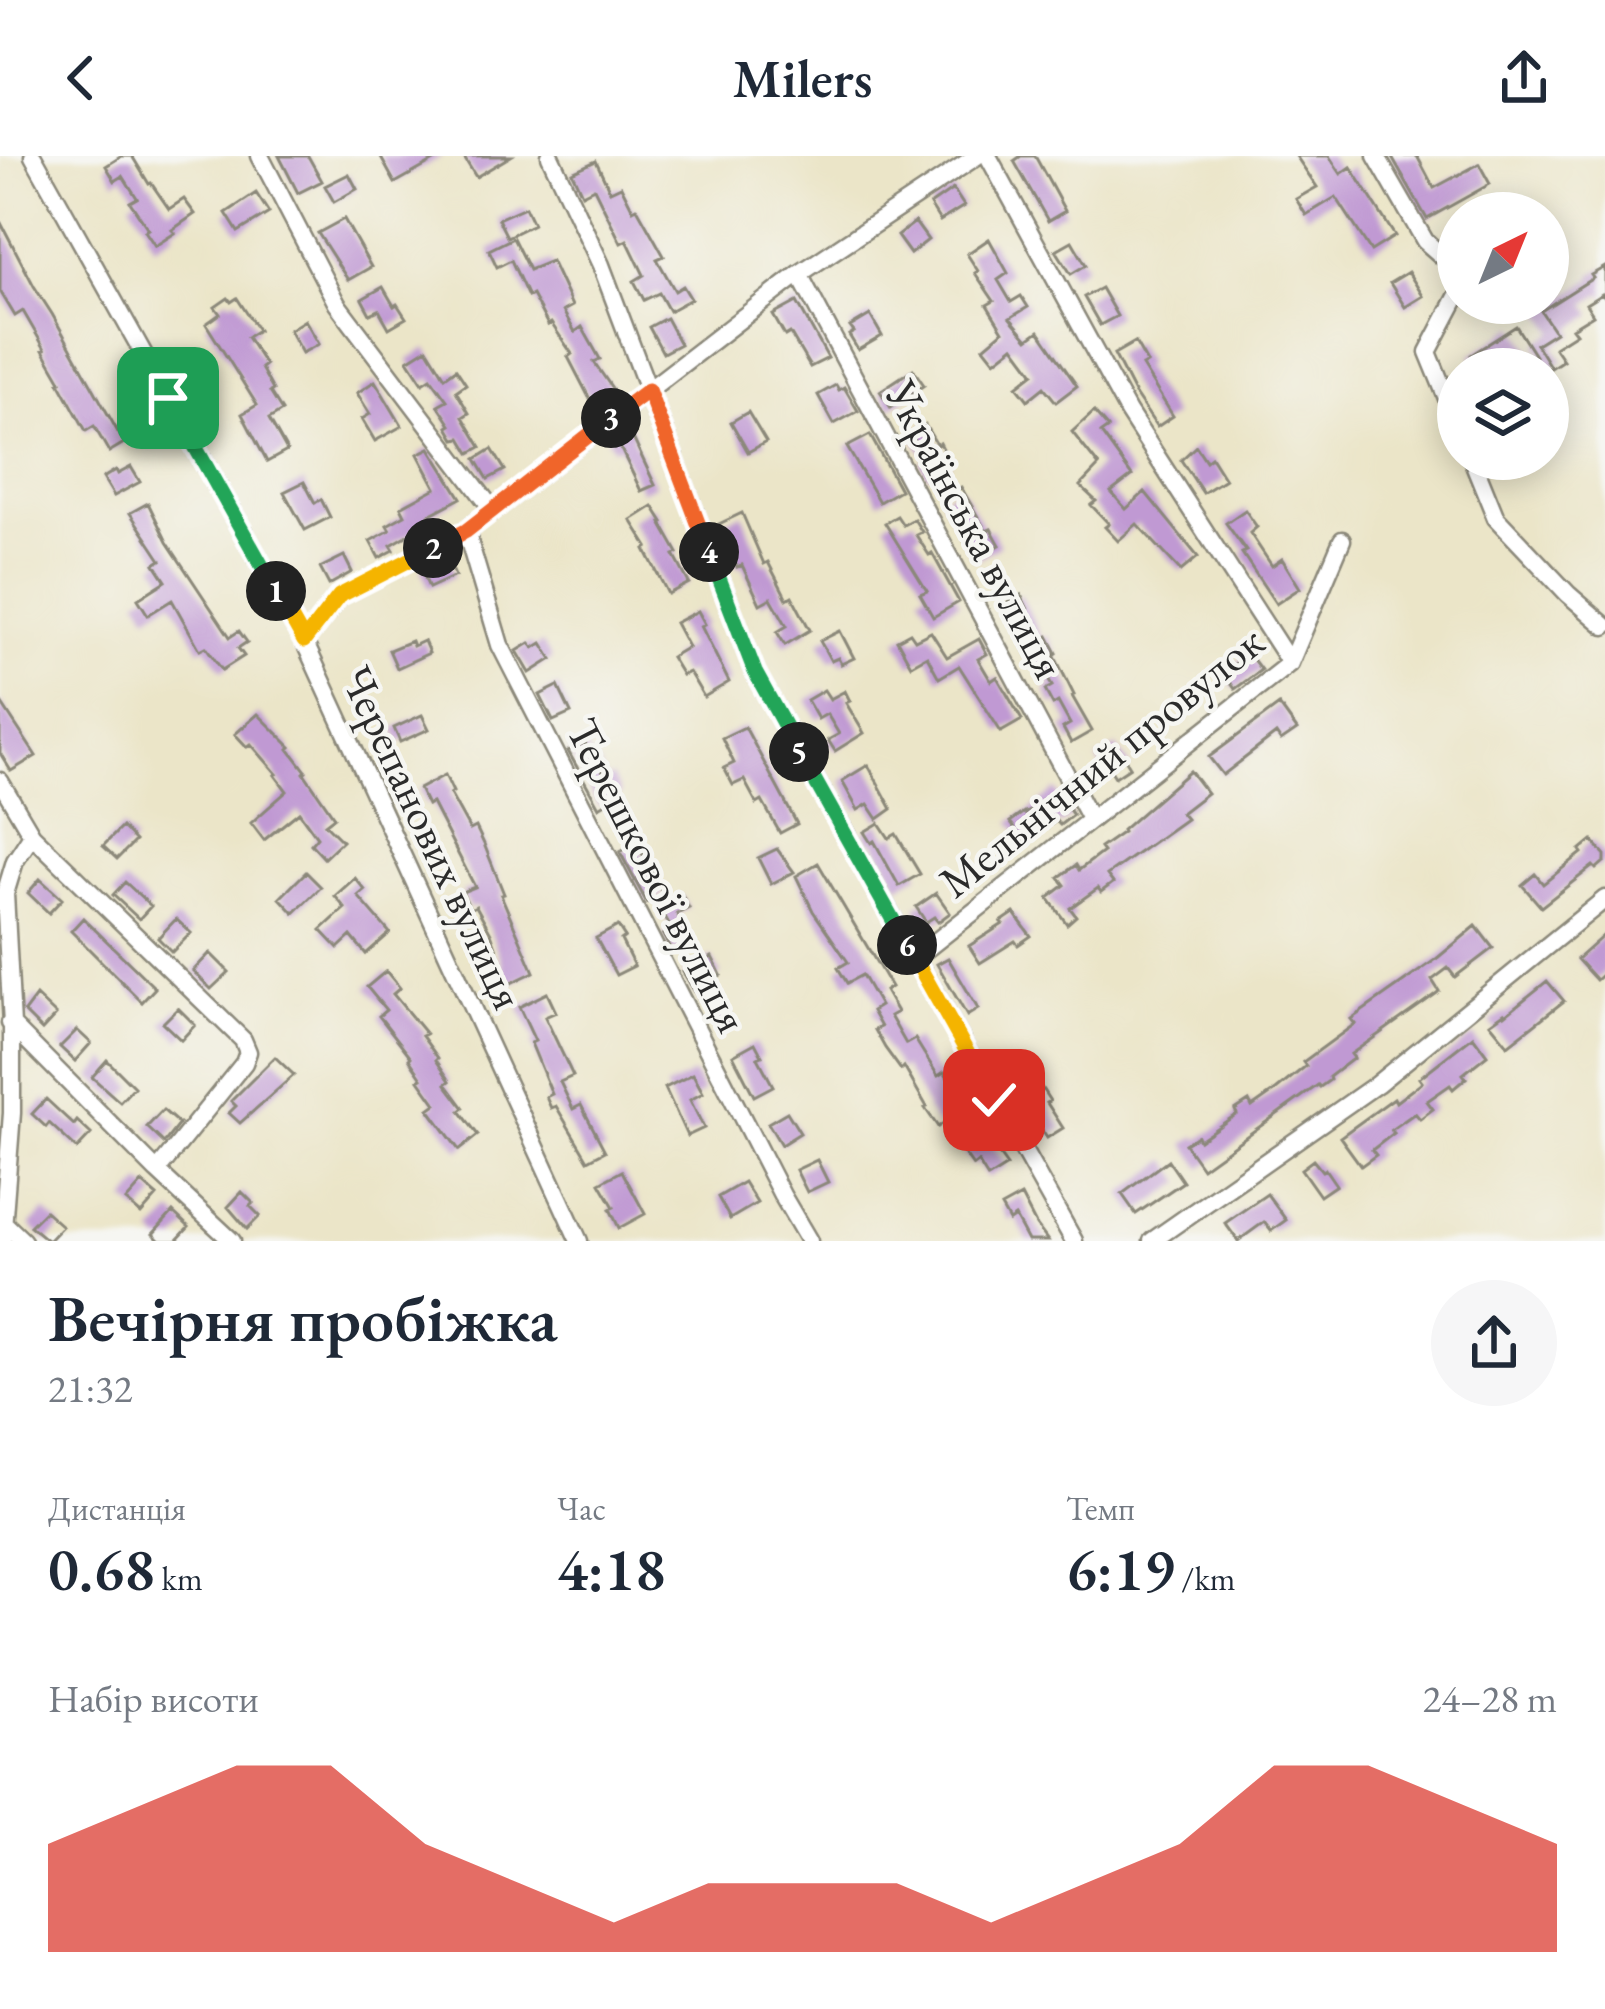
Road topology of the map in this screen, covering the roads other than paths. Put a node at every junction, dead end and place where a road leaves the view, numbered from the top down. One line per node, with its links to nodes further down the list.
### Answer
1 (33, 156): 17 (street, Черепанових вулиця)
2 (260, 156): 13 (street)
3 (550, 156): 11 (street)
4 (977, 156): 8 (street)
5 (988, 156): 18 (street)
6 (1376, 156): 7 (street)
7 (1437, 252)
8 (799, 274): 11 (street); 20 (street, Українська вулиця)
9 (1443, 324): 10 (street)
10 (1437, 374)
11 (648, 390): 13 (street); 23 (street)
12 (1481, 480): 16 (street)
13 (493, 510): 14 (street)
14 (466, 531): 17 (street); 31 (street, Терешкової вулиця)
15 (1342, 540): 18 (street, Мельнiчний провулок)
16 (1605, 626)
17 (304, 641): 30 (street, Черепанових вулиця)
18 (1290, 663): 20 (street, Мельнiчний провулок)
19 (0, 781): 21 (street)
20 (1090, 819): 23 (street, Мельнiчний провулок)
21 (32, 835): 24 (street); 26 (street)
22 (1605, 899): 33 (street)
23 (915, 958): 32 (street)
24 (6, 1018): 25 (street); 26 (street)
25 (6, 1110): 27 (street)
26 (157, 1171): 29 (street)
27 (3, 1232): 28 (street)
28 (23, 1241)
29 (232, 1241)
30 (579, 1241)
31 (809, 1241)
32 (1074, 1241)
33 (1152, 1241)

